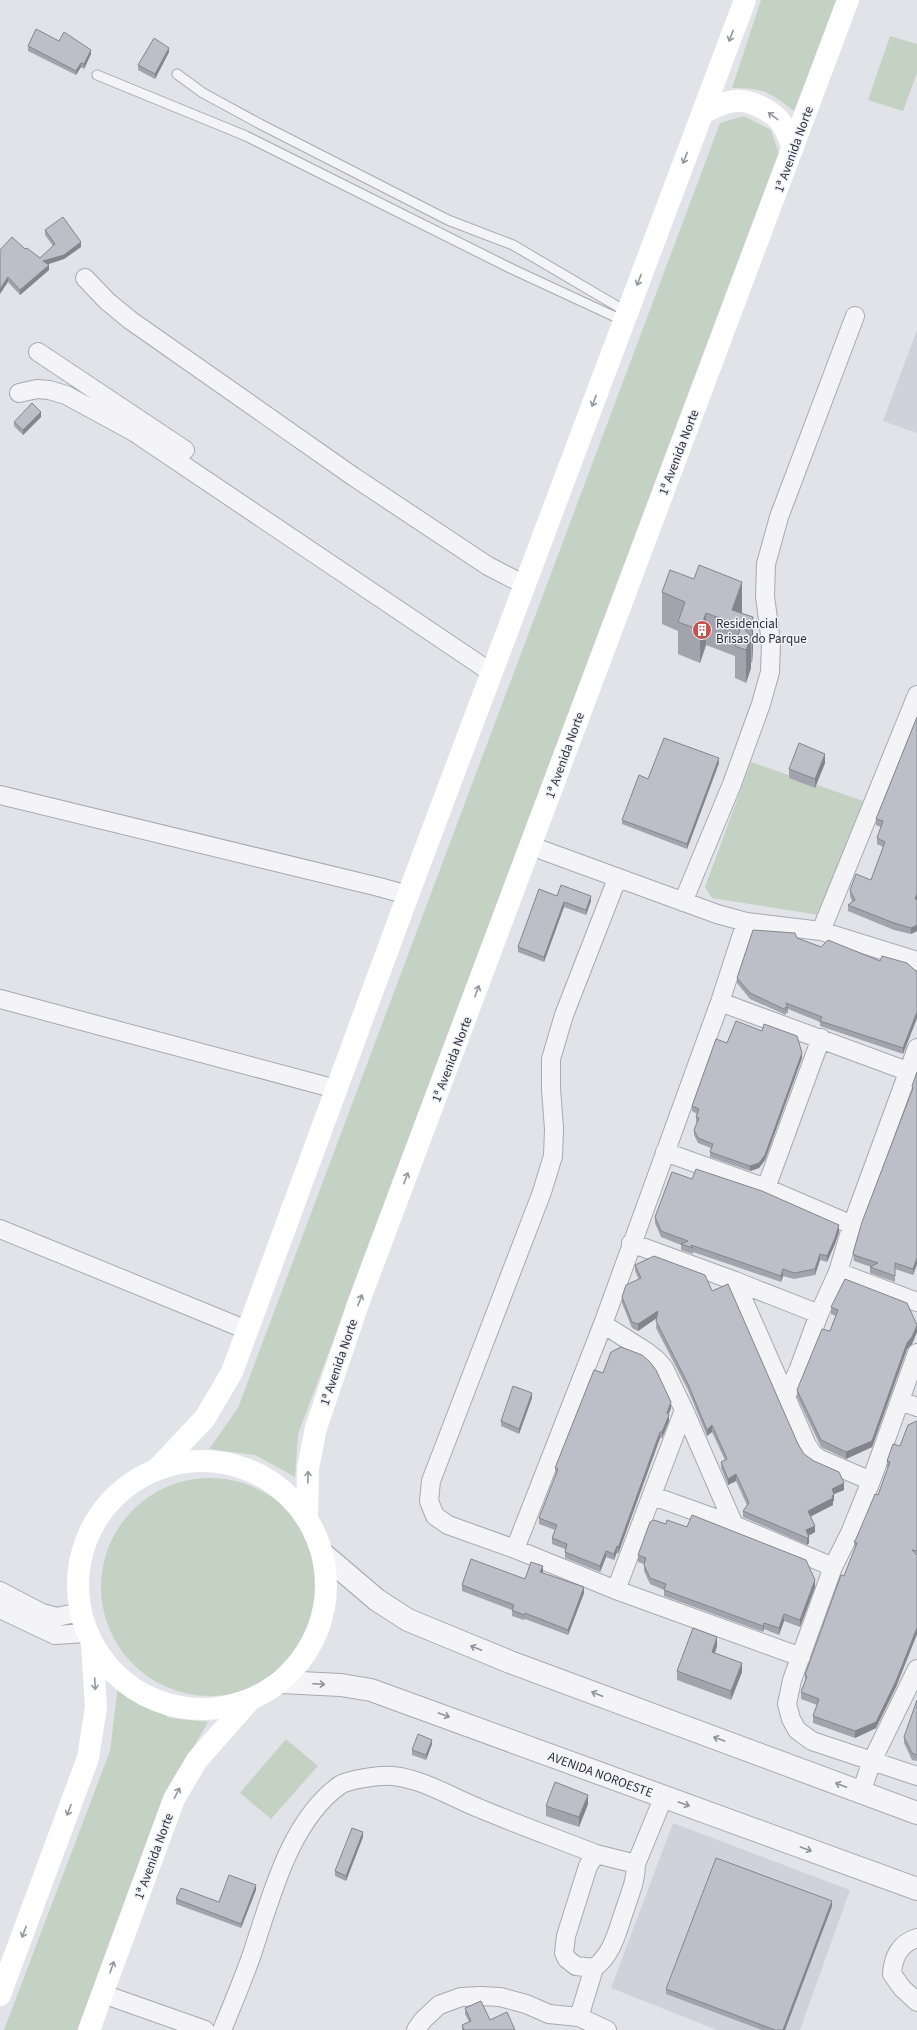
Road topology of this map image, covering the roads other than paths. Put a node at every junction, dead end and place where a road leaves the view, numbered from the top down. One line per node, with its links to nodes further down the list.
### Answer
1 (745, 0): 5 (main road, one-way to 5)
2 (848, 0): 6 (main road, 1ᵃ Avenida Norte)
3 (177, 74): 9 (lane)
4 (97, 75): 9 (lane)
5 (702, 113): 6 (main road, one-way to 5); 9 (main road, one-way to 9)
6 (793, 148): 16 (main road, 1ᵃ Avenida Norte)
7 (85, 278): 12 (street)
8 (855, 316): 19 (street)
9 (625, 317): 12 (main road, one-way to 12)
10 (38, 352): 13 (street)
11 (19, 393): 13 (street)
12 (525, 585): 13 (main road)
13 (493, 669): 18 (main road)
14 (917, 695): 21 (street)
15 (0, 795): 18 (street)
16 (531, 846): 17 (street); 48 (main road, 1ᵃ Avenida Norte, one-way to 16)
17 (617, 879): 19 (street); 50 (street)
18 (408, 895): 28 (main road)
19 (683, 902): 20 (street)
20 (746, 922): 21 (street); 24 (street)
21 (821, 931): 22 (street)
22 (917, 961)
23 (0, 999): 28 (street)
24 (720, 1002): 25 (street); 29 (street)
25 (821, 1038): 27 (street); 30 (street)
26 (917, 1048): 27 (street)
27 (908, 1071): 31 (street)
28 (336, 1089): 39 (main road)
29 (665, 1152): 30 (street); 33 (street)
30 (766, 1188): 31 (street)
31 (852, 1225): 34 (street)
32 (0, 1229): 39 (street)
33 (631, 1244): 35 (street); 38 (street)
34 (838, 1272): 36 (street); 37 (street)
35 (735, 1281): 37 (street); 41 (street)
36 (917, 1302)
37 (819, 1314): 41 (street)
38 (603, 1324): 44 (street); 50 (street)
39 (247, 1330): 45 (main road)
40 (917, 1353): 42 (street)
41 (786, 1396): 46 (street)
42 (900, 1401): 43 (street); 46 (street)
43 (917, 1407)
44 (684, 1410): 47 (street); 49 (street)
45 (158, 1468): 48 (main road); 56 (main road)
46 (871, 1481): 52 (street)
47 (653, 1496): 49 (street); 53 (street)
48 (307, 1516): 51 (main road)
49 (734, 1526): 52 (street)
50 (515, 1549): 53 (street)
51 (323, 1554): 60 (main road); 64 (street, one-way to 51)
52 (833, 1567): 58 (street)
53 (616, 1590): 58 (street)
54 (0, 1591): 56 (street)
55 (0, 1609): 57 (street)
56 (80, 1612): 57 (main road)
57 (90, 1639): 61 (main road); 72 (main road, one-way to 72)
58 (801, 1657): 62 (street)
59 (917, 1669): 62 (street)
60 (280, 1682): 61 (main road); 65 (street, AVENIDA NOROESTE, one-way to 65)
61 (250, 1700): 73 (main road, 1ᵃ Avenida Norte, one-way to 61)
62 (872, 1760): 63 (street); 64 (street)
63 (917, 1776)
64 (861, 1792): 66 (street)
65 (664, 1796): 68 (street); 69 (street, AVENIDA NOROESTE, one-way to 69)
66 (917, 1813)
67 (596, 1854): 68 (street); 71 (street); 79 (street)
68 (636, 1864): 71 (street)
69 (914, 1886)
70 (917, 1938): 74 (street)
71 (594, 1968): 75 (street)
72 (2, 1983)
73 (102, 1994): 77 (main road, 1ᵃ Avenida Norte); 78 (street)
74 (917, 2002)
75 (579, 2017): 76 (street); 81 (street)
76 (548, 2022): 80 (street)
77 (89, 2030)
78 (205, 2030)
79 (222, 2030)
80 (416, 2030)
81 (607, 2030)

